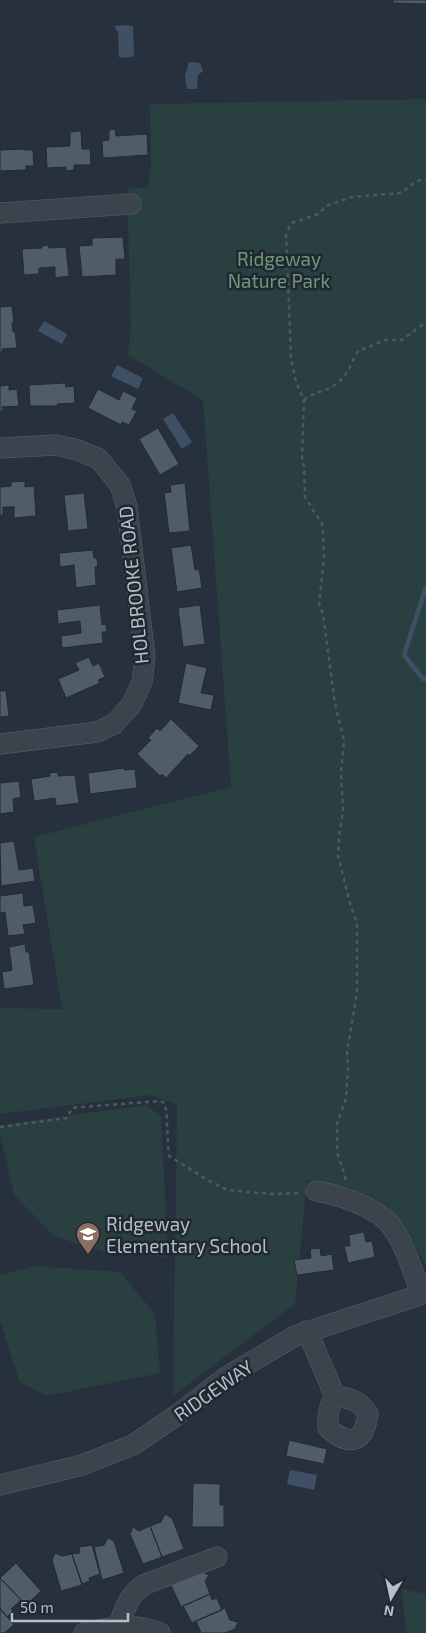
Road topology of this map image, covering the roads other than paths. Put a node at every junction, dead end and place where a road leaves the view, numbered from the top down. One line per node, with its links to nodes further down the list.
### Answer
1 (131, 204): 2 (street)
2 (0, 213)
3 (0, 448): 4 (street, HOLBROOKE ROAD)
4 (0, 744)
5 (316, 1191): 6 (street)
6 (424, 1294): 7 (street, RIDGEWAY)
7 (307, 1331): 8 (street); 9 (street, RIDGEWAY)
8 (335, 1396)
9 (0, 1485)
10 (217, 1557): 11 (street)
11 (118, 1627): 12 (street); 13 (street)
12 (84, 1633)
13 (160, 1633)

